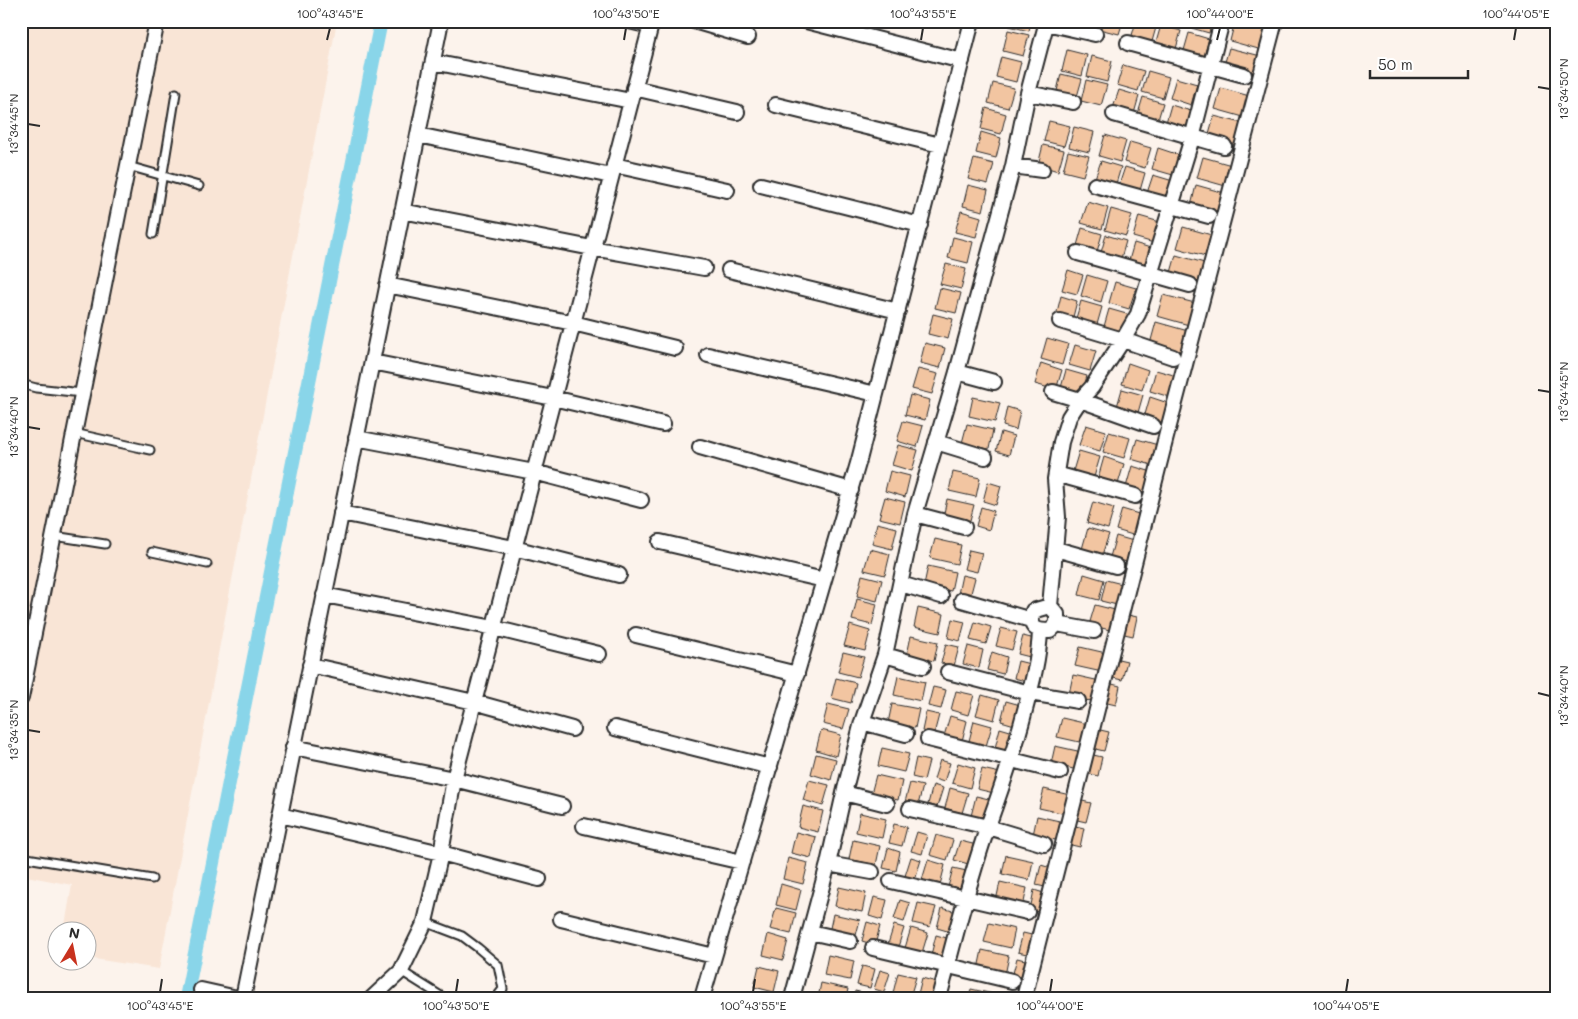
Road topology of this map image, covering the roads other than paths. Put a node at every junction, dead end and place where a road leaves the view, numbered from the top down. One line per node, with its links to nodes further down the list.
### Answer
1 (157, 21): 29 (street)
2 (441, 21): 15 (street)
3 (629, 21): 10 (street)
4 (694, 21): 12 (street)
5 (806, 21): 14 (street)
6 (972, 21): 14 (street)
7 (1222, 21): 16 (street)
8 (1275, 21): 159 (street)
9 (1047, 22): 11 (street); 19 (street)
10 (651, 24): 20 (street)
11 (1095, 34)
12 (748, 37)
13 (1128, 43): 16 (street)
14 (962, 61): 27 (street)
15 (433, 62): 20 (street); 25 (street)
16 (1211, 65): 17 (street); 26 (street)
17 (1244, 74)
18 (176, 93): 33 (lane)
19 (1028, 93): 21 (street); 30 (street)
20 (632, 94): 23 (street); 32 (street)
21 (1073, 102)
22 (776, 104): 27 (street)
23 (737, 112)
24 (1114, 114): 26 (street)
25 (418, 135): 32 (street); 39 (street)
26 (1192, 138): 28 (street); 38 (street)
27 (940, 145): 41 (street)
28 (1224, 146)
29 (128, 166): 33 (lane); 62 (street)
30 (1013, 166): 31 (street); 58 (street)
31 (1042, 170)
32 (613, 171): 37 (street); 43 (street)
33 (161, 175): 36 (lane); 42 (lane)
34 (760, 185): 41 (street)
35 (1095, 185): 38 (street)
36 (199, 186)
37 (727, 190)
38 (1172, 206): 40 (street); 47 (street)
39 (402, 212): 43 (street); 48 (street)
40 (1209, 216)
41 (920, 225): 50 (street)
42 (153, 234)
43 (592, 248): 45 (street); 52 (street)
44 (1078, 253): 47 (street)
45 (704, 268)
46 (729, 270): 50 (street)
47 (1150, 275): 49 (street); 53 (street)
48 (387, 284): 52 (street); 57 (street)
49 (1190, 285)
50 (898, 311): 63 (street)
51 (1060, 321): 53 (street)
52 (573, 323): 54 (street); 64 (street)
53 (1123, 340): 56 (street); 65 (street)
54 (674, 348)
55 (708, 355): 63 (street)
56 (1172, 357)
57 (372, 362): 64 (street); 69 (street)
58 (957, 372): 59 (street); 70 (street)
59 (994, 382)
60 (21, 384): 62 (lane)
61 (1053, 392): 65 (street)
62 (82, 393): 68 (street)
63 (876, 394): 76 (street)
64 (553, 398): 66 (street); 74 (street)
65 (1080, 400): 67 (street); 75 (street)
66 (663, 424)
67 (1154, 426)
68 (74, 433): 72 (lane); 82 (street)
69 (356, 438): 74 (street); 79 (street)
70 (936, 442): 73 (street); 80 (street)
71 (700, 447): 76 (street)
72 (150, 450)
73 (985, 457)
74 (534, 472): 78 (street); 85 (street)
75 (1056, 474): 77 (street); 86 (street)
76 (851, 490): 91 (street)
77 (1135, 496)
78 (641, 500)
79 (341, 513): 85 (street); 93 (street)
80 (915, 514): 81 (street); 92 (street)
81 (964, 527)
82 (54, 536): 84 (lane); 110 (street)
83 (660, 542): 91 (street)
84 (105, 544)
85 (514, 548): 90 (street); 99 (street)
86 (1056, 549): 89 (street); 96 (street)
87 (152, 552): 88 (lane)
88 (207, 564)
89 (1116, 566)
90 (619, 574)
91 (824, 580): 108 (street)
92 (901, 584): 94 (street); 104 (street)
93 (324, 596): 99 (street); 105 (street)
94 (941, 596)
95 (962, 600): 97 (street)
96 (1050, 606): 97 (street); 98 (street)
97 (1031, 620): 100 (street)
98 (1057, 624): 100 (street); 101 (street)
99 (494, 628): 103 (street); 112 (street)
100 (1040, 631): 109 (street)
101 (1094, 631)
102 (636, 635): 108 (street)
103 (599, 654)
104 (885, 655): 106 (street); 113 (street)
105 (310, 665): 112 (street); 118 (street)
106 (923, 666)
107 (948, 672): 109 (street)
108 (797, 674): 120 (street)
109 (1030, 693): 111 (street); 119 (street)
110 (21, 698)
111 (1078, 701)
112 (474, 702): 115 (street); 122 (street)
113 (862, 722): 116 (street); 123 (street)
114 (615, 728): 120 (street)
115 (572, 729)
116 (906, 734)
117 (928, 739): 119 (street)
118 (293, 747): 122 (street); 127 (street)
119 (1012, 760): 121 (street); 129 (street)
120 (770, 767): 133 (street)
121 (1060, 772)
122 (454, 780): 125 (street); 131 (street)
123 (844, 793): 124 (street); 134 (street)
124 (887, 804)
125 (562, 806)
126 (910, 809): 129 (street)
127 (280, 815): 131 (street); 153 (street)
128 (584, 826): 133 (street)
129 (988, 827): 130 (street); 139 (street)
130 (1044, 844)
131 (441, 853): 137 (street); 142 (street)
132 (21, 857): 136 (lane)
133 (742, 862): 146 (street)
134 (828, 864): 135 (street); 143 (street)
135 (872, 872)
136 (152, 879)
137 (539, 879)
138 (891, 880): 139 (street)
139 (966, 898): 140 (street); 147 (street)
140 (1027, 912)
141 (562, 919): 146 (street)
142 (425, 922): 148 (street); 155 (lane)
143 (810, 932): 144 (street); 157 (street)
144 (850, 941)
145 (873, 948): 147 (street)
146 (714, 956): 156 (street)
147 (947, 967): 149 (street); 158 (street)
148 (401, 971): 151 (lane); 154 (street)
149 (1012, 981)
150 (201, 990): 152 (street)
151 (444, 997)
152 (237, 998)
153 (243, 998)
154 (372, 998)
155 (496, 998)
156 (702, 998)
157 (792, 998)
158 (939, 998)
159 (1024, 998)

